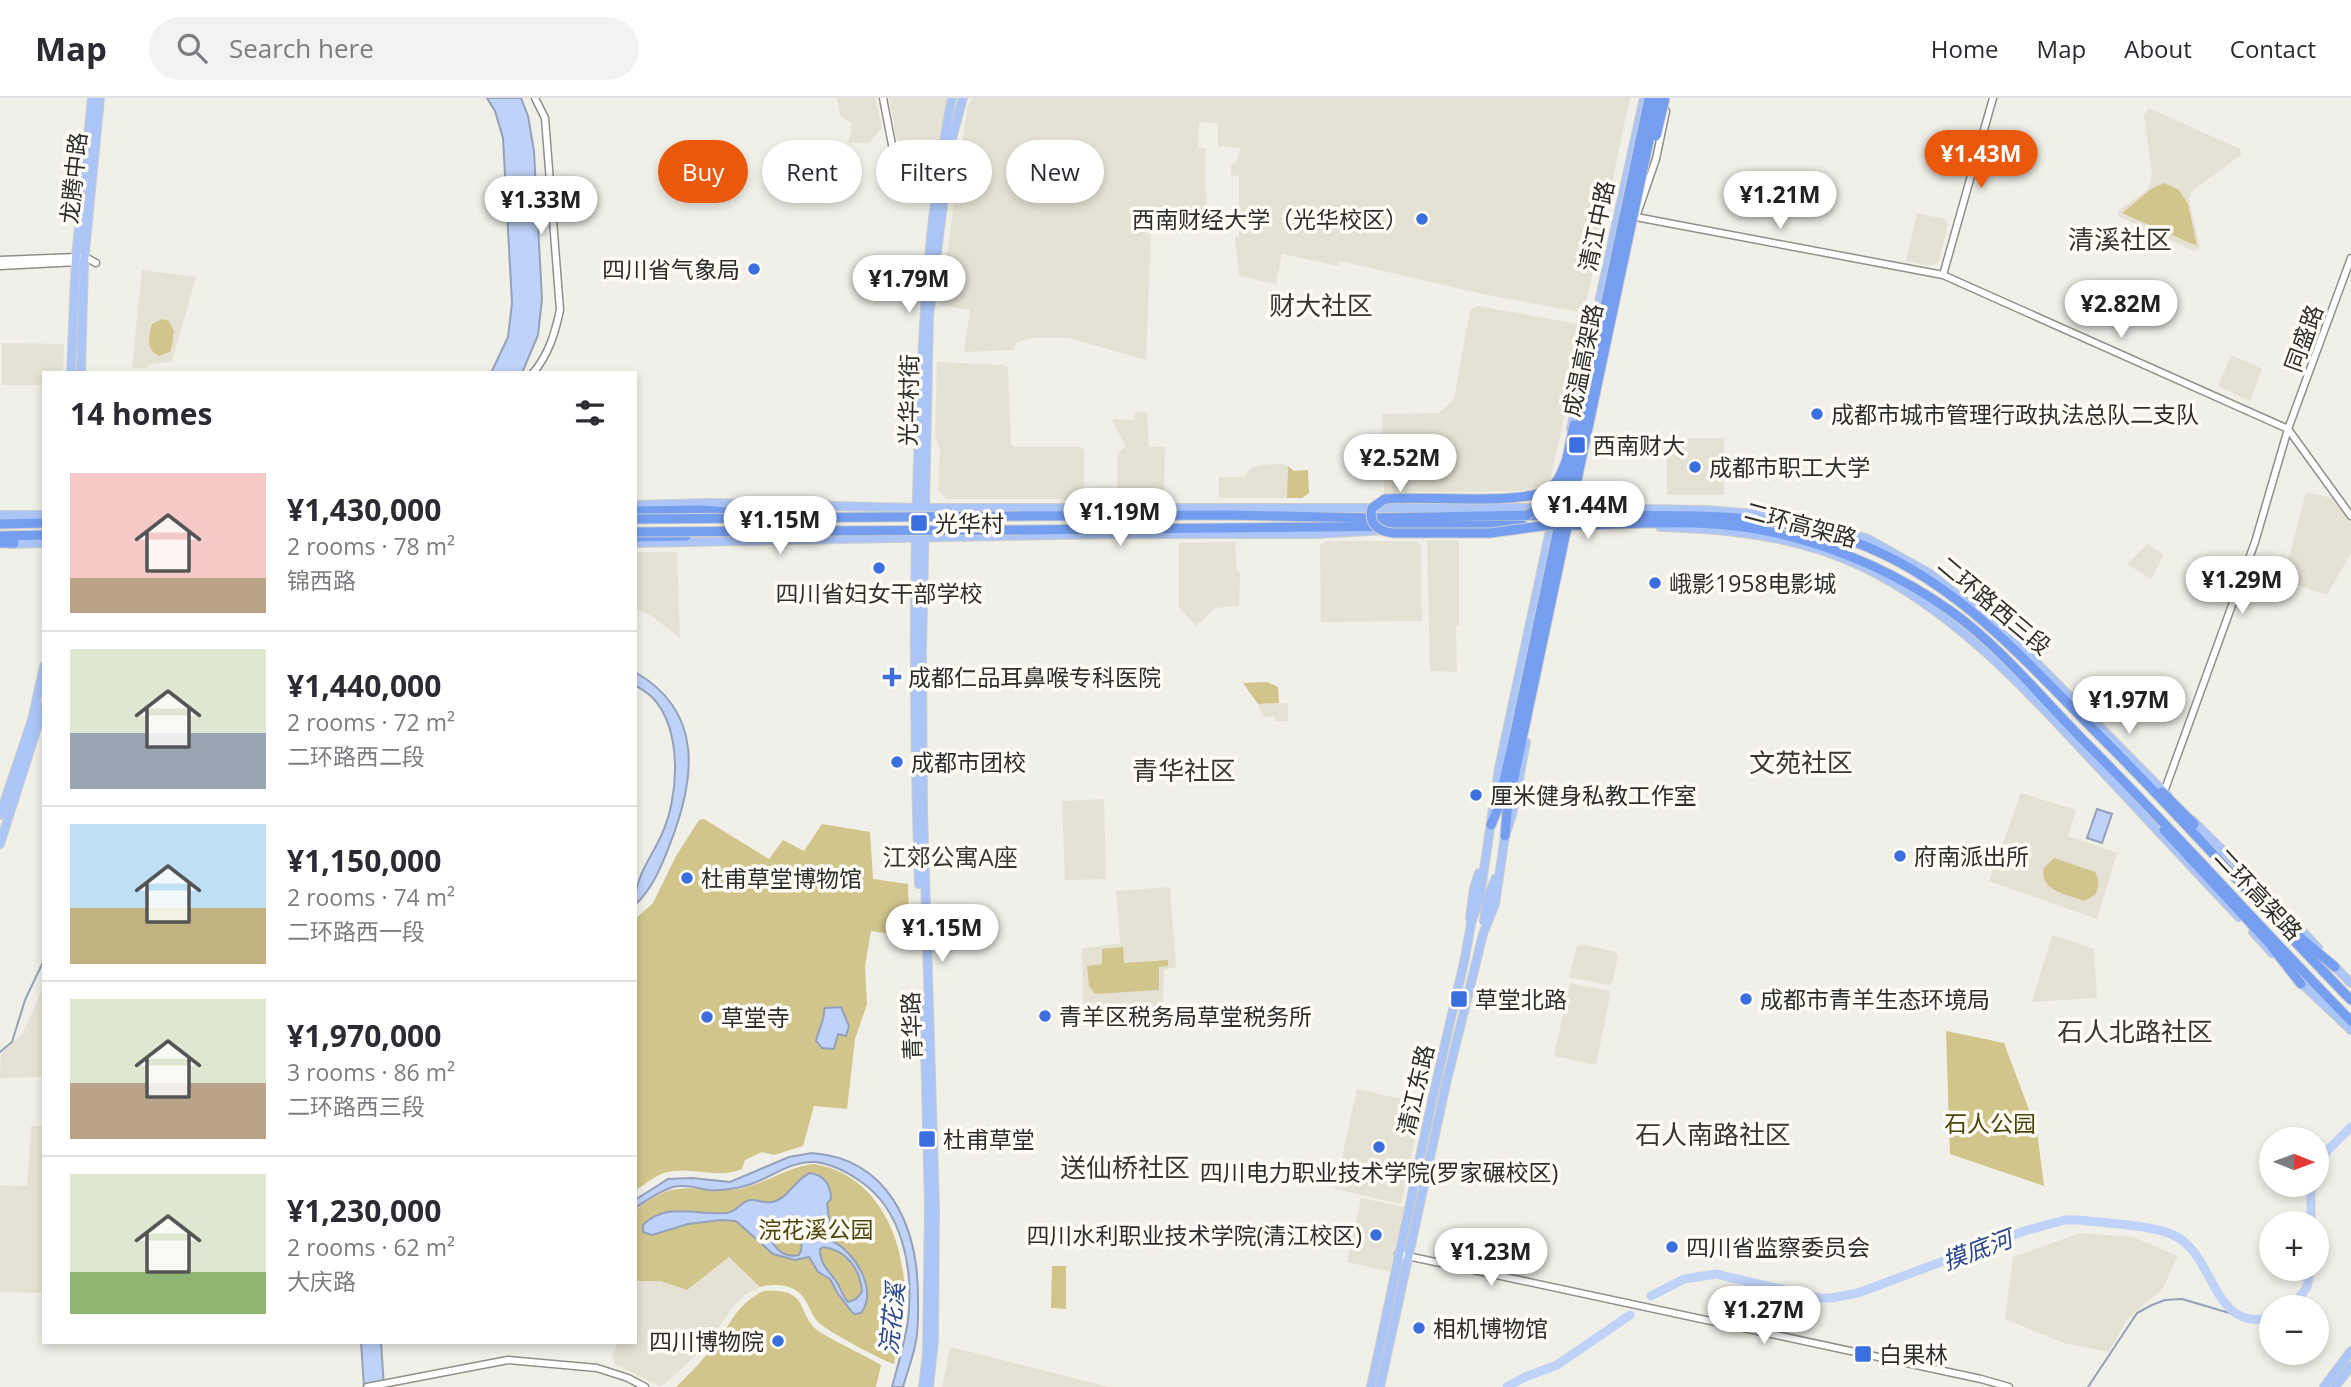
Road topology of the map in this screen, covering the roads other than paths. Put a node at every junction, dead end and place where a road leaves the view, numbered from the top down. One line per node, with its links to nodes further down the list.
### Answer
1 (92, 98): 20 (main road, 龙腾中路)
2 (100, 98): 20 (main road, 龙腾中路)
3 (535, 98): 27 (street)
4 (883, 98): 11 (street)
5 (952, 98): 12 (main road, 光华村街)
6 (963, 98): 13 (main road, 光华村街)
7 (1644, 98): 17 (main road, 清江中路)
8 (1649, 98): 24 (highway, 成温高架路, bridge)
9 (1663, 98): 16 (main road, 清江中路); 55 (highway, 成温高架路, bridge)
10 (1993, 98): 23 (street)
11 (891, 140)
12 (944, 140)
13 (952, 140)
14 (935, 203): 31 (main road, 光华村街)
15 (944, 203): 31 (main road, 光华村街)
16 (1636, 217): 17 (street); 23 (street); 33 (main road, 清江中路)
17 (1617, 220): 32 (main road, 清江中路)
18 (2351, 258): 28 (street, 同盛路)
19 (0, 260): 20 (street)
20 (80, 260): 21 (street); 22 (street); 25 (main road); 26 (main road)
21 (96, 263)
22 (0, 265)
23 (1943, 275): 28 (street)
24 (1606, 305): 29 (highway, bridge); 55 (highway, 成温高架路, bridge)
25 (71, 371)
26 (80, 371)
27 (535, 371)
28 (2288, 429): 38 (street); 58 (street, 同盛路)
29 (1567, 459): 37 (highway, bridge); 43 (highway, bridge)
30 (637, 505): 31 (main road, 二环路西三段)
31 (920, 508): 32 (main road, 二环路西三段); 48 (main road, 光华村街)
32 (1554, 508): 33 (main road, 二环路西三段); 43 (main road, 清江中路)
33 (1572, 508): 44 (main road, 清江中路); 58 (main road, 二环路西三段)
34 (637, 511): 39 (highway, bridge)
35 (0, 515): 36 (main road)
36 (42, 515)
37 (1527, 515): 39 (highway, 二环高架路, bridge); 56 (highway, 二环高架路, bridge)
38 (2351, 516)
39 (776, 518): 40 (highway, 二环高架路, bridge)
40 (637, 519)
41 (42, 523): 42 (highway)
42 (0, 524)
43 (1550, 526): 44 (main road, 二环路西三段); 45 (highway, 二环高架路, bridge); 48 (main road, 二环路西三段); 57 (highway, 二环高架路, bridge); 60 (main road, 清江东路)
44 (1569, 527): 61 (main road, 清江东路); 65 (main road, 二环路西三段)
45 (637, 534)
46 (42, 535): 47 (highway)
47 (0, 536)
48 (920, 538): 51 (main road, 二环路西三段); 74 (main road, 青华路); 75 (main road, 青华路)
49 (15, 543): 50 (main road); 52 (highway)
50 (42, 543)
51 (637, 543)
52 (0, 544)
53 (42, 675): 59 (main road)
54 (42, 712): 62 (main road)
55 (1518, 738): 60 (highway, 成温高架路); 61 (highway, 成温高架路)
56 (2132, 767): 63 (highway); 66 (highway, 二环高架路)
57 (2116, 773): 65 (highway); 67 (highway, 二环高架路)
58 (2164, 792): 63 (main road, 二环路西三段)
59 (0, 815)
60 (1491, 825): 69 (main road, 清江东路)
61 (1505, 836): 69 (main road, 清江东路)
62 (0, 844)
63 (2335, 967): 64 (main road, 二环路西三段)
64 (2351, 983)
65 (2301, 984): 68 (main road, 二环路西三段)
66 (2351, 1000)
67 (2351, 1021)
68 (2351, 1030)
69 (1403, 1255): 76 (main road, 清江东路); 77 (main road, 清江东路); 78 (street)
70 (2351, 1352): 79 (main road)
71 (2351, 1366): 80 (main road)
72 (367, 1387): 73 (street)
73 (645, 1387)
74 (923, 1387)
75 (929, 1387)
76 (1371, 1387)
77 (1380, 1387)
78 (2009, 1387)
79 (2324, 1387)
80 (2335, 1387)

